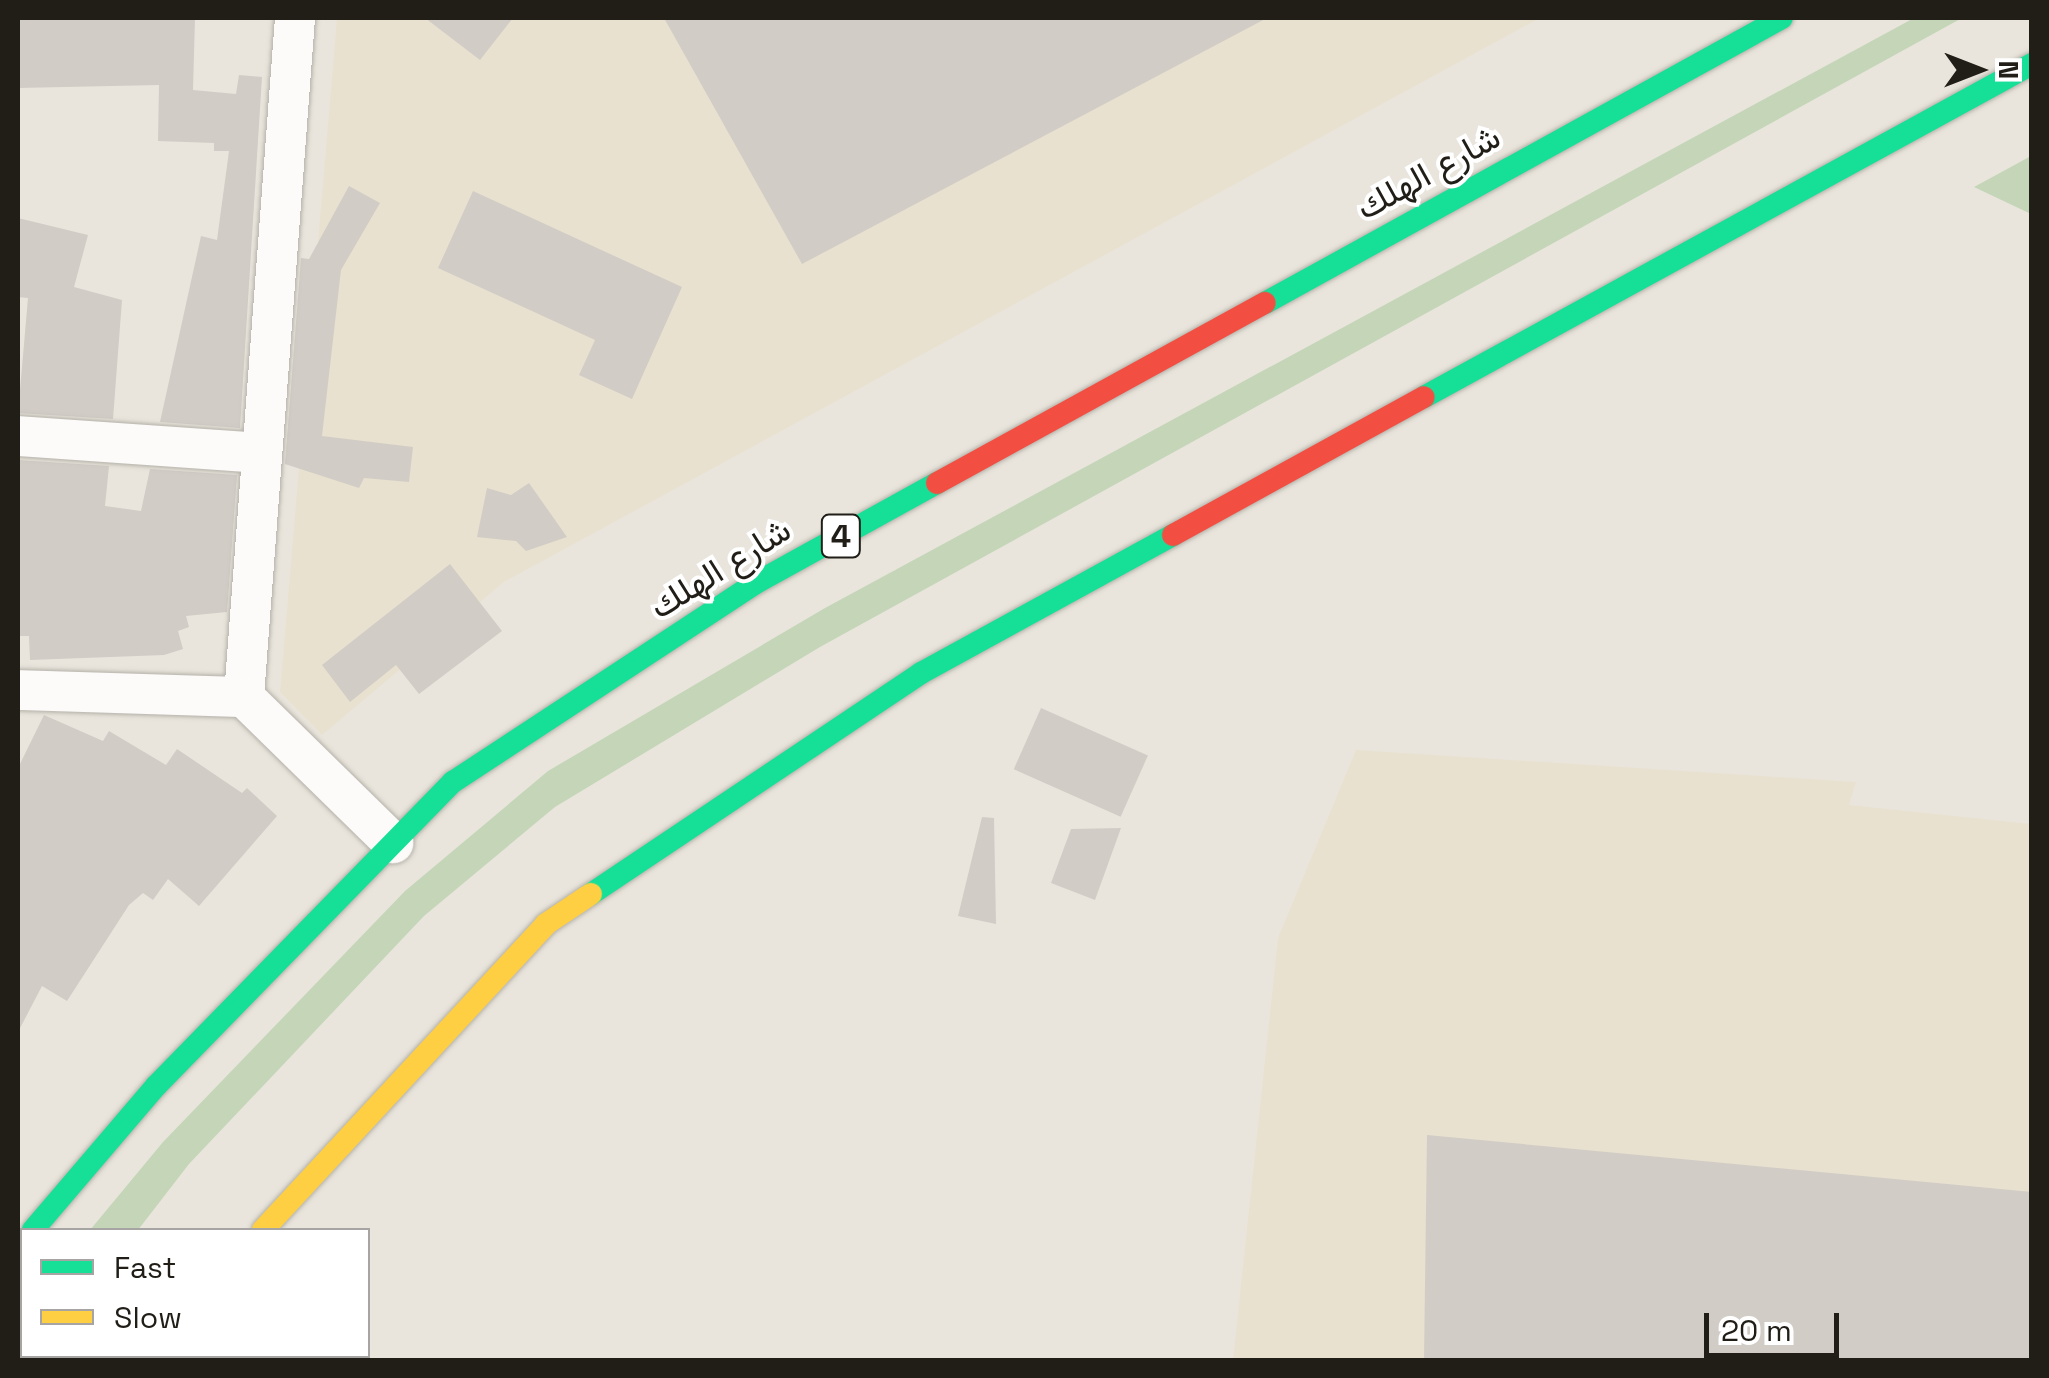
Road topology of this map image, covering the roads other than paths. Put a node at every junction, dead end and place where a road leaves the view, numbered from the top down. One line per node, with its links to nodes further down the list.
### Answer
1 (294, 18): 5 (street)
2 (1782, 18): 8 (highway, شارع الهلك / 4)
3 (2032, 64): 10 (highway)
4 (18, 436): 5 (street)
5 (259, 452): 7 (street)
6 (18, 690): 7 (street)
7 (244, 697): 8 (street)
8 (393, 842): 9 (highway, شارع الهلك / 4)
9 (35, 1228)
10 (265, 1228)

